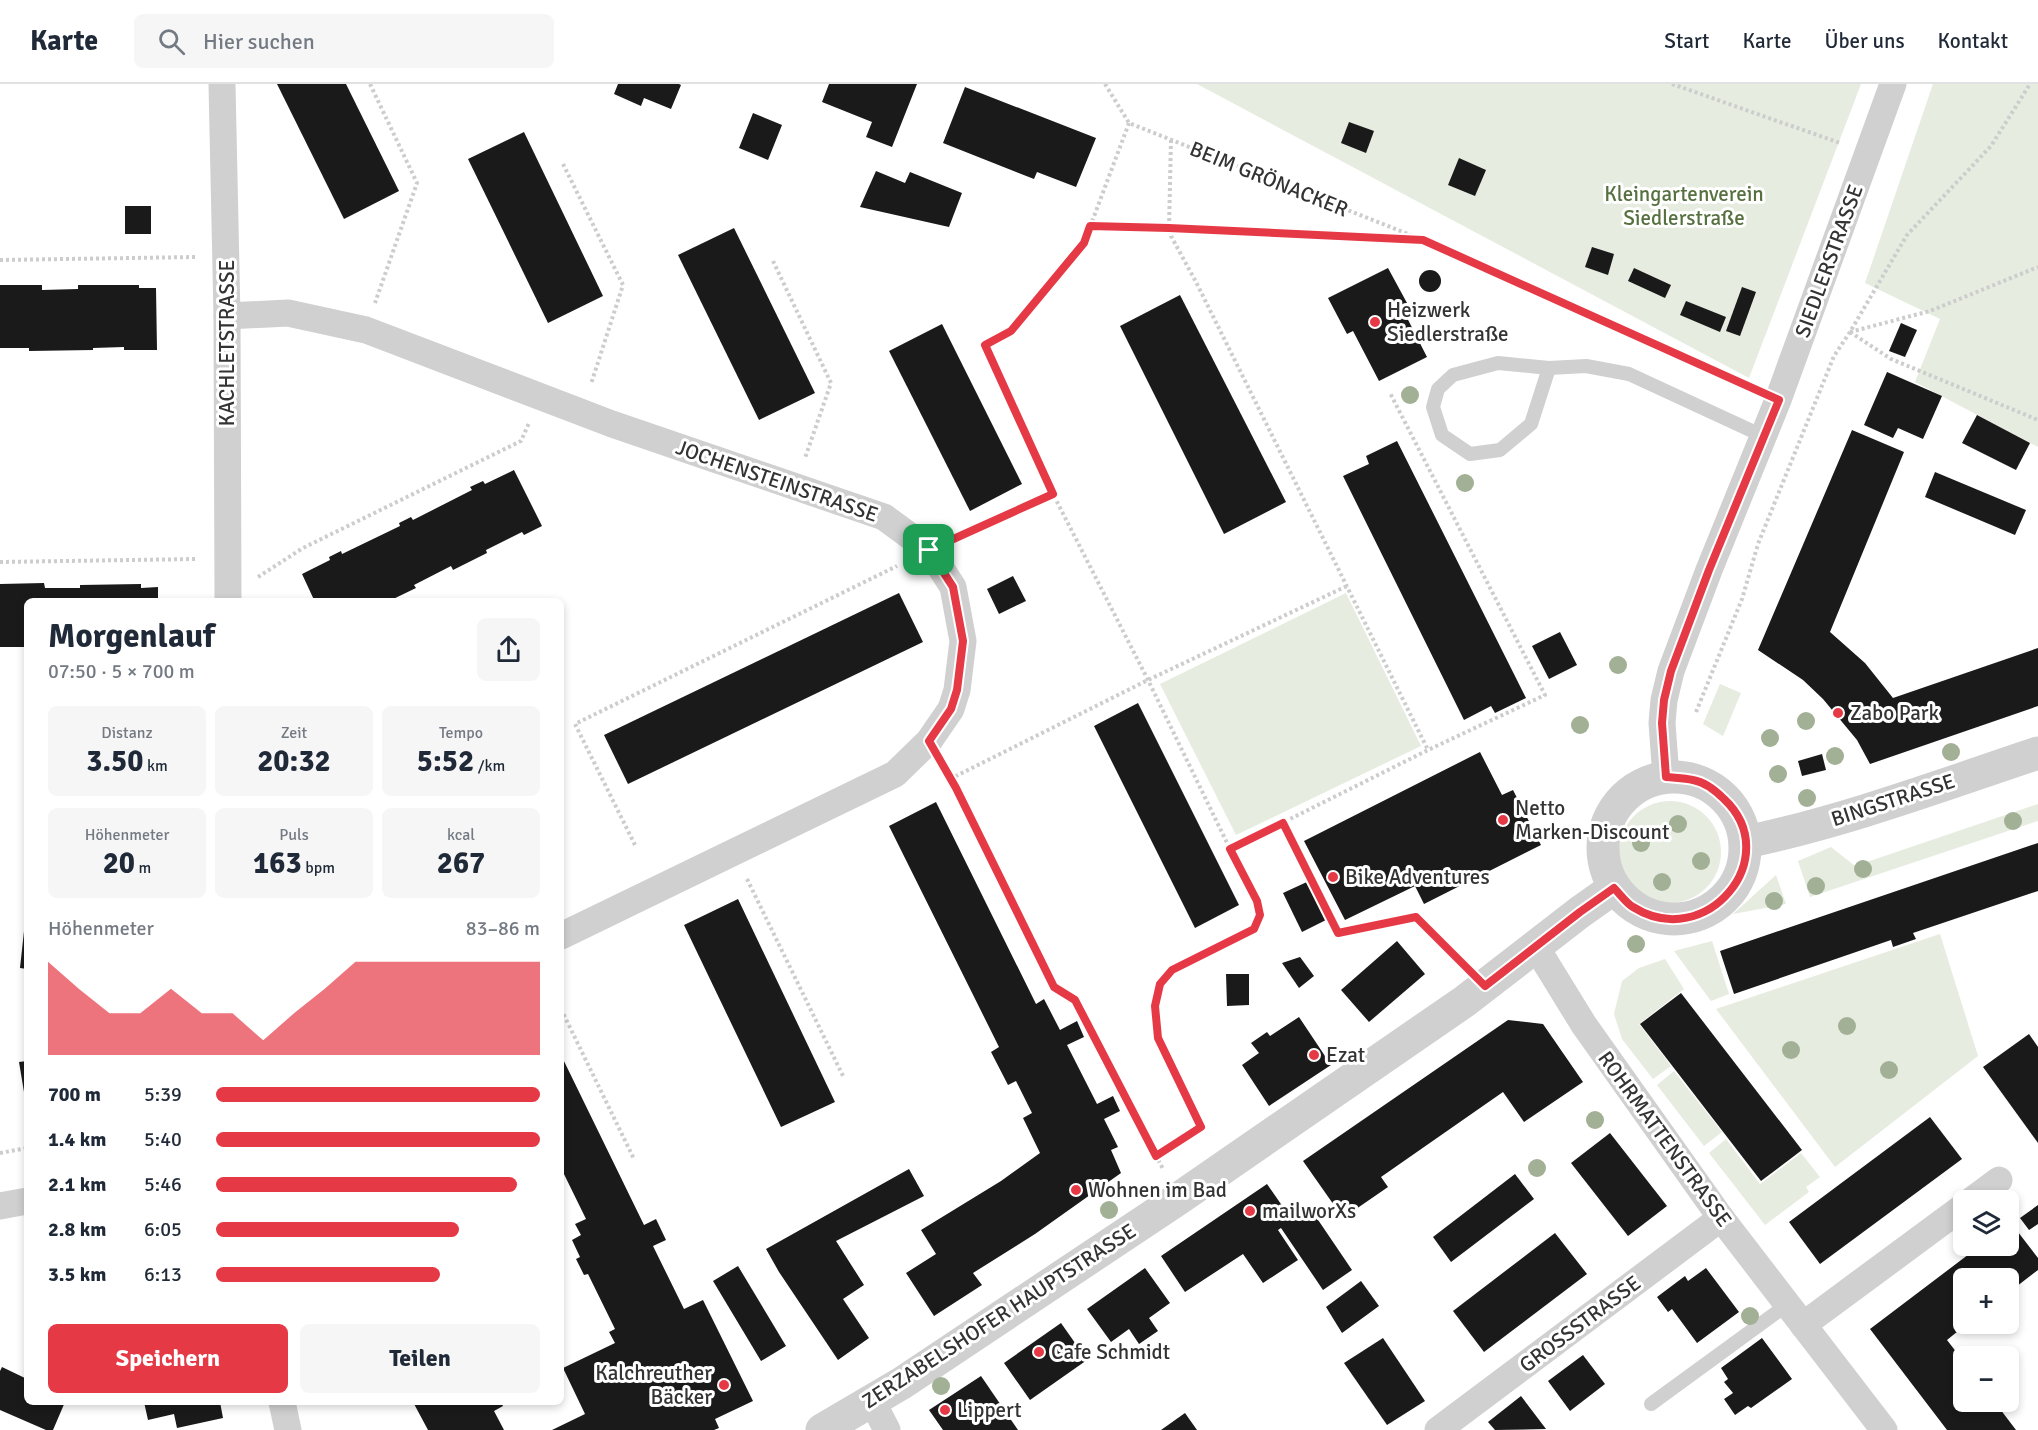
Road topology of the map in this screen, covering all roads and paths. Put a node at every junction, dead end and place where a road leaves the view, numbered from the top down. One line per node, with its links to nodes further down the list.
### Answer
1 (222, 84): 14 (street, KACHLETSTRASSE)
2 (370, 84): 19 (path)
3 (1106, 84): 7 (path)
4 (1672, 84): 9 (path)
5 (1893, 84): 9 (street, SIEDLERSTRASSE)
6 (2030, 84): 20 (path)
7 (1129, 123): 8 (path, BEIM GRÖNACKER); 11 (path)
8 (1171, 140): 12 (path); 13 (path, BEIM GRÖNACKER)
9 (1870, 150): 24 (street, SIEDLERSTRASSE)
10 (562, 164): 25 (path)
11 (1090, 226): 12 (path); 29 (path)
12 (1169, 228): 13 (path); 33 (path)
13 (1423, 240): 24 (path, BEIM GRÖNACKER)
14 (226, 256): 15 (path); 18 (street, KACHLETSTRASSE)
15 (0, 261)
16 (772, 261): 28 (path)
17 (2038, 267): 20 (path)
18 (227, 316): 19 (street, JOCHENSTEINSTRASSE); 32 (street, KACHLETSTRASSE)
19 (366, 330): 23 (street, JOCHENSTEINSTRASSE)
20 (1850, 332): 26 (path); 35 (path)
21 (1549, 368): 21 (lane); 27 (lane)
22 (1390, 393): 37 (path)
23 (539, 397): 25 (street, JOCHENSTEINSTRASSE); 32 (path)
24 (1779, 400): 27 (street, SIEDLERSTRASSE)
25 (582, 413): 28 (street, JOCHENSTEINSTRASSE)
26 (2038, 420)
27 (1763, 436): 39 (street, SIEDLERSTRASSE)
28 (796, 486): 30 (street, JOCHENSTEINSTRASSE)
29 (1053, 494): 30 (path); 34 (path)
30 (929, 550): 36 (street, JOCHENSTEINSTRASSE); 43 (path)
31 (0, 562): 32 (path)
32 (228, 581)
33 (1347, 586): 34 (path); 37 (path)
34 (1148, 680): 40 (path); 44 (path)
35 (1694, 717)
36 (929, 741): 40 (path); 45 (street, JOCHENSTEINSTRASSE)
37 (1428, 750): 41 (path)
38 (2038, 753): 42 (street, BINGSTRASSE)
39 (1666, 777): 42 (street); 46 (street)
40 (950, 779): 44 (path)
41 (1283, 823): 44 (path); 49 (path)
42 (1746, 842): 46 (street)
43 (635, 845)
44 (1230, 849)
45 (734, 852): 47 (street, JOCHENSTEINSTRASSE); 51 (path)
46 (1614, 888): 48 (street, ZERZABELSHOFER HAUPTSTRASSE)
47 (564, 935)
48 (1536, 947): 49 (street, ZERZABELSHOFER HAUPTSTRASSE); 60 (street, ROHRMATTENSTRASSE)
49 (1485, 986): 62 (street, ZERZABELSHOFER HAUPTSTRASSE)
50 (564, 1015): 54 (path)
51 (844, 1078)
52 (24, 1149): 53 (path)
53 (0, 1153)
54 (634, 1159)
55 (1999, 1180): 56 (street)
56 (1986, 1190)
57 (24, 1202): 58 (street)
58 (0, 1206)
59 (1953, 1213): 61 (street)
60 (1721, 1218): 61 (street, ROHRMATTENSTRASSE); 68 (street, GROSSSTRASSE)
61 (1796, 1315): 63 (lane); 69 (street, ROHRMATTENSTRASSE)
62 (872, 1401): 66 (street, ZERZABELSHOFER HAUPTSTRASSE); 67 (street)
63 (1651, 1404)
64 (283, 1405): 65 (street)
65 (288, 1430)
66 (822, 1430)
67 (887, 1430)
68 (1438, 1430)
69 (1884, 1430)

